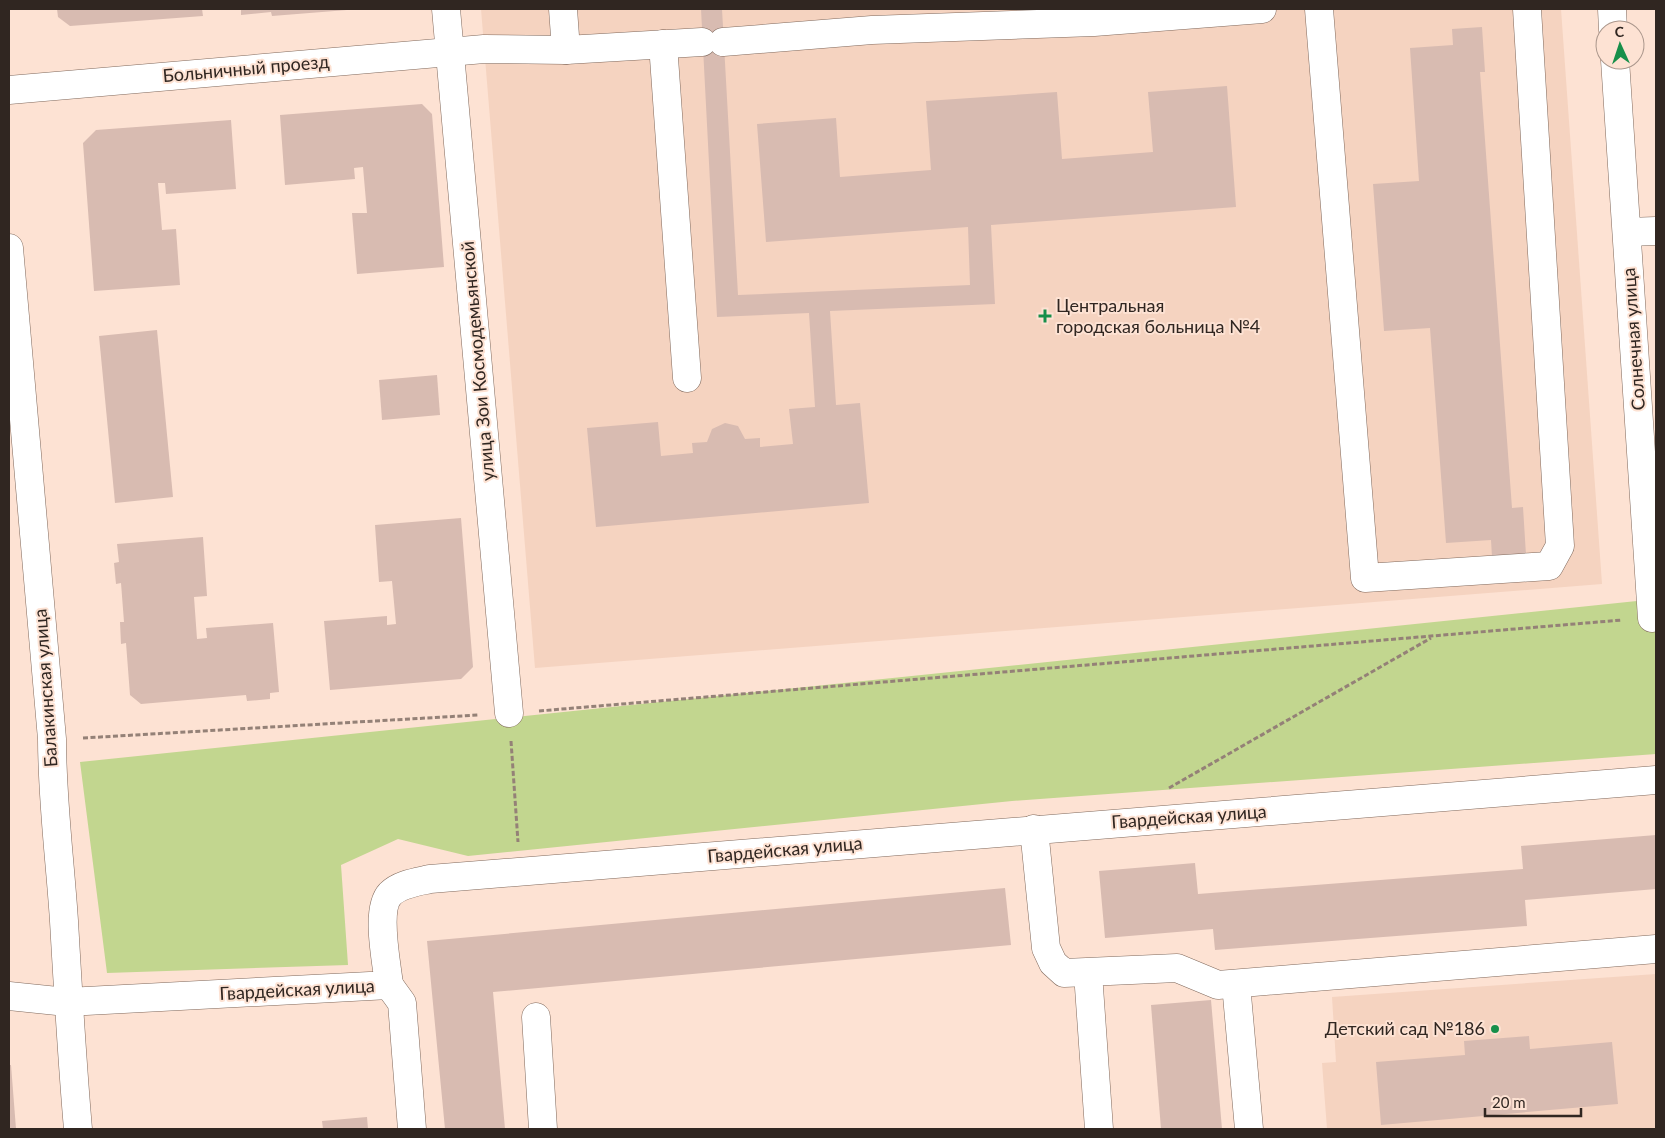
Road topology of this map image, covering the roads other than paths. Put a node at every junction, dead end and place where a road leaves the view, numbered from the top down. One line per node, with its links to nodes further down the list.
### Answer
1 (446, 9): 10 (street, улица Зои Космодемьянской)
2 (563, 9): 9 (street)
3 (1262, 9): 6 (street, Больничный проезд)
4 (1319, 9): 5 (street)
5 (1526, 9)
6 (1093, 16): 7 (street, Больничный проезд)
7 (871, 19): 8 (street, Больничный проезд)
8 (664, 44): 9 (street, Больничный проезд); 16 (street)
9 (566, 50): 10 (street, Больничный проезд)
10 (450, 52): 12 (street, Больничный проезд); 18 (street, улица Зои Космодемьянской)
11 (1616, 70): 14 (street, Солнечная улица)
12 (9, 90)
13 (1656, 231): 14 (street)
14 (1627, 232): 17 (street, Солнечная улица)
15 (9, 248): 26 (street, Балакинская улица)
16 (687, 378)
17 (1652, 618)
18 (509, 713)
19 (1656, 780): 20 (street, Гвардейская улица)
20 (1034, 830): 22 (street); 24 (street, Гвардейская улица)
21 (1656, 949): 23 (street)
22 (1088, 974): 23 (street); 31 (street)
23 (1236, 984): 32 (street)
24 (389, 986): 26 (street, Гвардейская улица); 29 (street)
25 (9, 996): 26 (street, Гвардейская улица)
26 (67, 1002): 28 (street, Балакинская улица)
27 (536, 1017): 30 (street)
28 (78, 1129)
29 (412, 1129)
30 (543, 1129)
31 (1099, 1129)
32 (1249, 1129)

